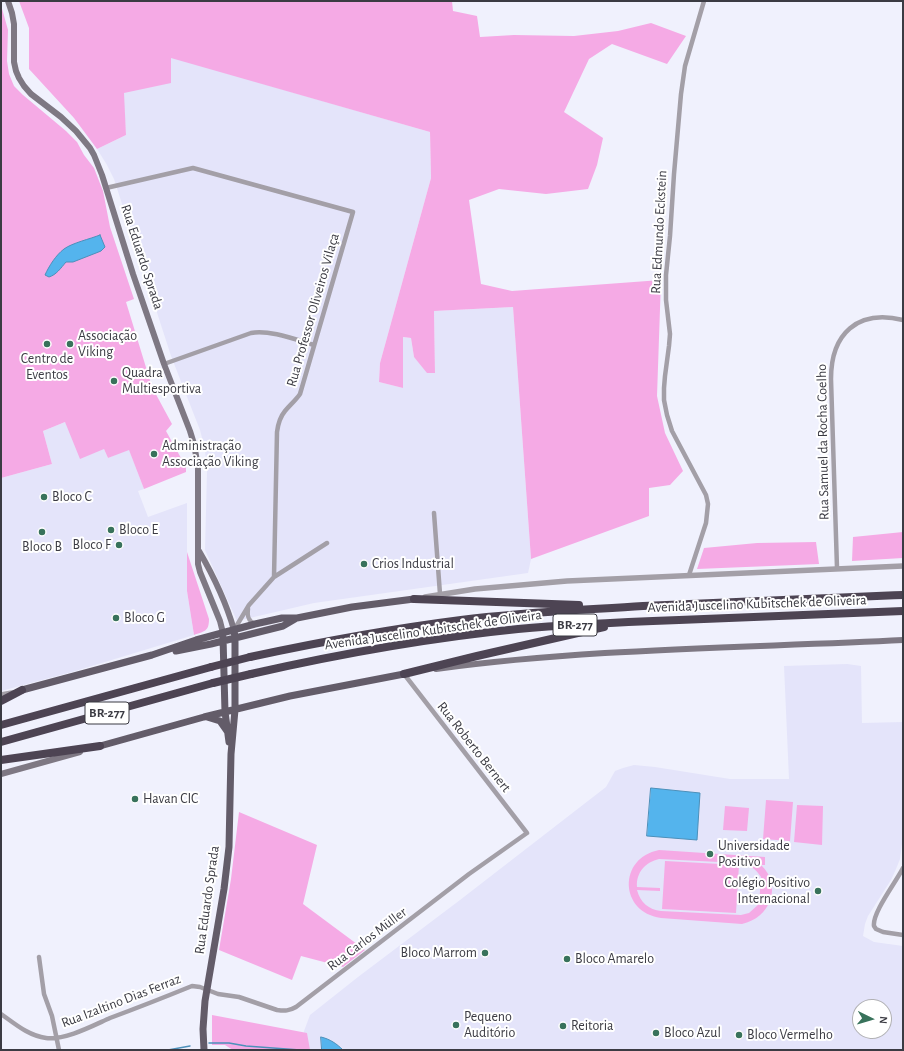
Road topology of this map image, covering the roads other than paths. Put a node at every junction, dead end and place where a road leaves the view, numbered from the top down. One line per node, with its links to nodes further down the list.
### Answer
1 (8, 1): 3 (main road, Rua Eduardo Sprada)
2 (704, 1): 12 (street, Rua Edmundo Eckstein)
3 (106, 188): 5 (street, Rua Professor Oliveiros Vilaça); 6 (main road, Rua Eduardo Sprada)
4 (903, 320): 11 (street, Rua Samuel da Rocha Coelho)
5 (314, 345): 6 (street); 13 (street, Rua Professor Oliveiros Vilaça)
6 (164, 364): 9 (main road, Rua Eduardo Sprada)
7 (434, 513): 14 (street)
8 (327, 543): 13 (street)
9 (198, 549): 23 (main road, Rua Eduardo Sprada); 24 (main road, Rua Eduardo Sprada)
10 (903, 566): 11 (street)
11 (837, 568): 12 (street)
12 (689, 575): 14 (street)
13 (274, 577): 17 (street)
14 (440, 594): 16 (street)
15 (903, 595): 18 (highway, Avenida Juscelino Kubitschek de Oliveira / BR-277)
16 (414, 599): 18 (highway); 20 (main road)
17 (249, 605): 22 (street); 23 (street)
18 (676, 605): 36 (highway, Avenida Juscelino Kubitschek de Oliveira / BR-277, bridge)
19 (903, 611): 21 (highway, Avenida Juscelino Kubitschek de Oliveira / BR-277)
20 (297, 618): 22 (main road); 25 (main road)
21 (627, 622): 29 (highway); 38 (highway, Avenida Juscelino Kubitschek de Oliveira / BR-277, bridge)
22 (255, 624): 23 (main road)
23 (234, 630): 24 (main road); 25 (main road, Rua Eduardo Sprada)
24 (223, 633): 27 (main road, Rua Eduardo Sprada); 28 (main road)
25 (235, 638): 27 (main road); 33 (main road, Rua Eduardo Sprada)
26 (903, 640): 29 (main road)
27 (224, 641): 28 (main road); 34 (main road, Rua Eduardo Sprada)
28 (152, 655): 30 (main road)
29 (404, 674): 33 (main road); 43 (street, Rua Roberto Bernert)
30 (22, 690): 31 (street); 32 (highway)
31 (1, 695)
32 (1, 701)
33 (235, 710): 34 (main road); 40 (main road, Rua Eduardo Sprada)
34 (225, 712): 35 (main road); 37 (main road, Rua Eduardo Sprada)
35 (204, 717): 37 (main road); 39 (main road)
36 (1, 726)
37 (228, 731): 40 (main road, Rua Eduardo Sprada)
38 (1, 742)
39 (100, 746): 41 (highway); 42 (main road)
40 (231, 754): 47 (main road, Rua Eduardo Sprada)
41 (1, 760)
42 (1, 774)
43 (527, 833): 47 (street, Rua Carlos Müller)
44 (903, 868): 45 (street)
45 (903, 935)
46 (39, 957): 49 (street)
47 (207, 989): 49 (street, Rua Izaltino Dias Ferraz); 51 (main road, Rua Eduardo Sprada)
48 (1, 1014): 49 (street, Rua Izaltino Dias Ferraz)
49 (56, 1037): 50 (street)
50 (59, 1050)
51 (204, 1050)

